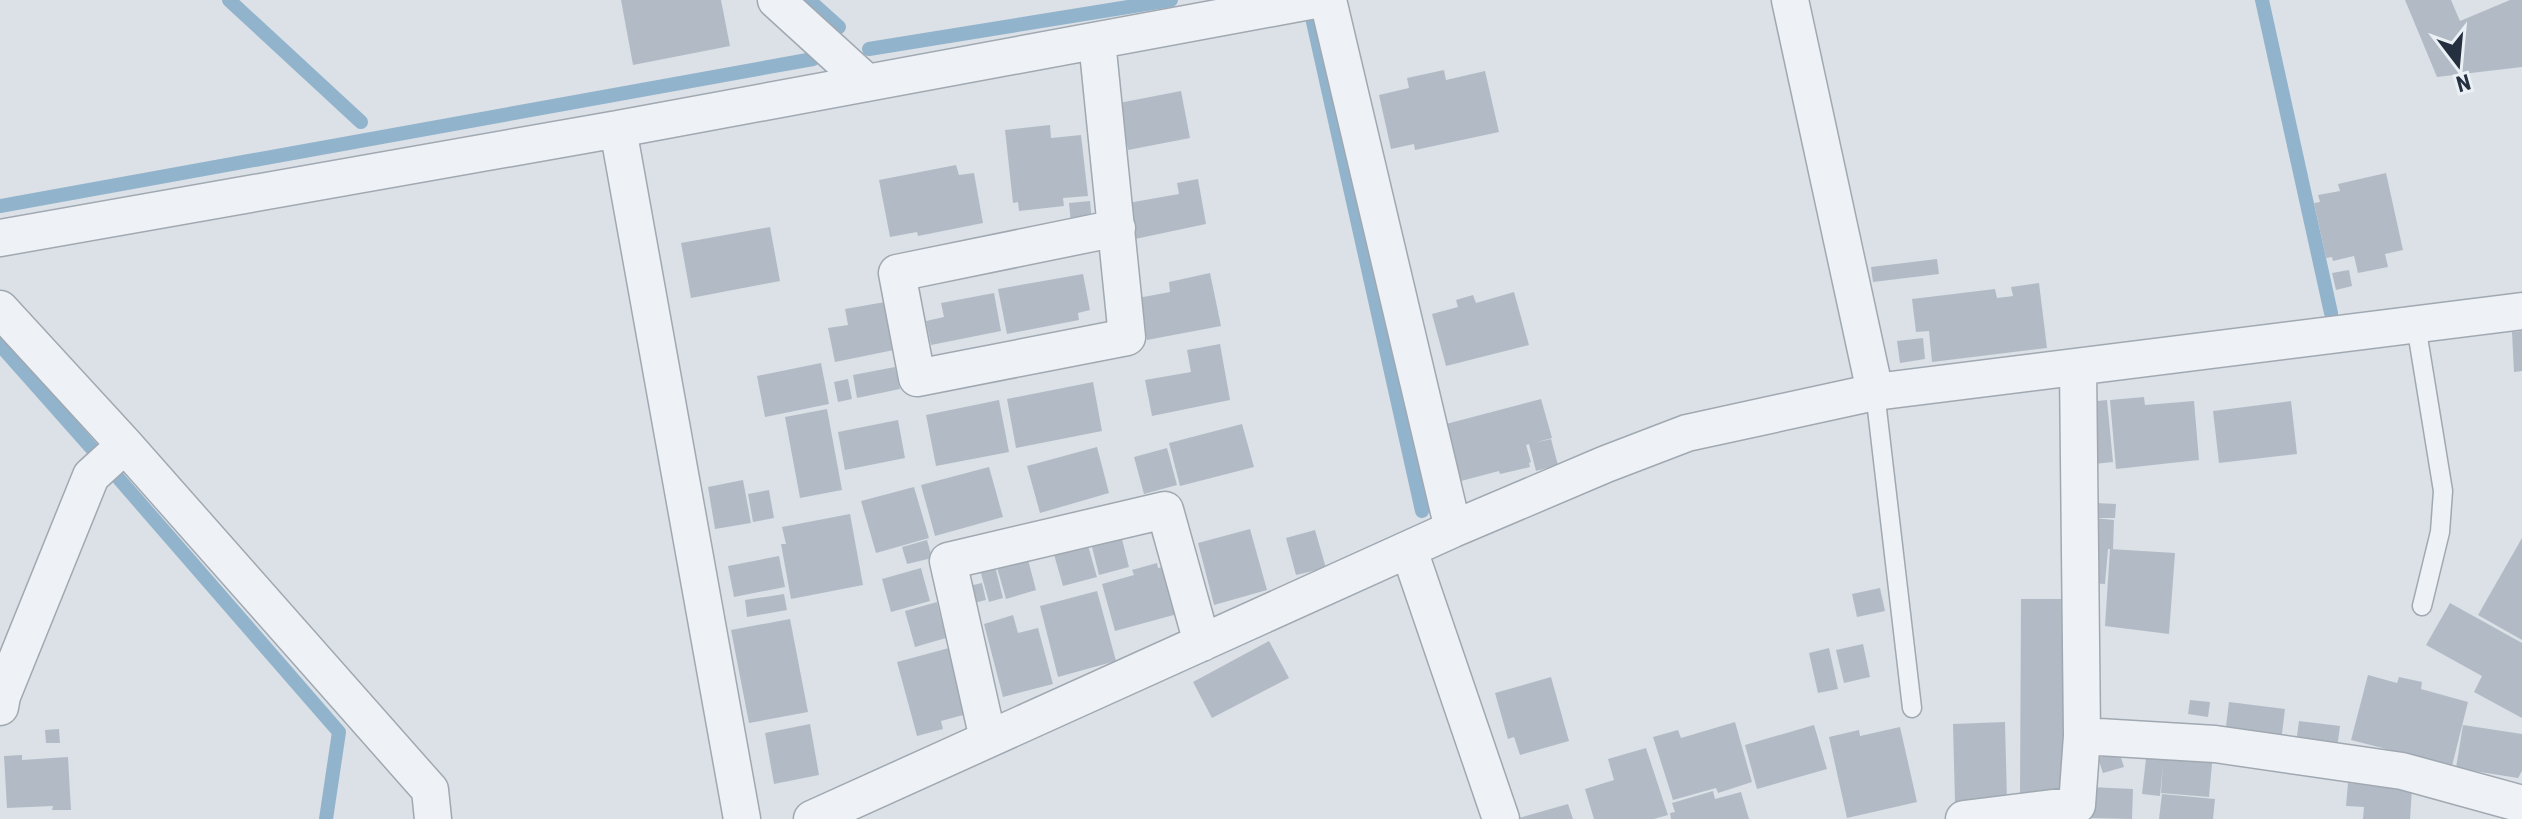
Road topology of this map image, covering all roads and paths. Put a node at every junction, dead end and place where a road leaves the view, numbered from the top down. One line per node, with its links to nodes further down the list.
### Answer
1 (776, 0): 6 (street)
2 (1315, 0): 5 (street)
3 (1328, 0): 16 (street)
4 (1790, 0): 14 (street)
5 (1097, 41): 6 (street); 8 (street)
6 (867, 83): 7 (street)
7 (618, 129): 9 (street); 27 (street)
8 (1117, 228): 8 (street)
9 (0, 238)
10 (0, 309): 15 (street)
11 (2522, 311): 12 (street)
12 (2416, 325): 13 (street); 18 (lane)
13 (2078, 367): 14 (street); 22 (street)
14 (1875, 392): 16 (street); 21 (lane)
15 (125, 445): 20 (street); 26 (street)
16 (1453, 529): 17 (street)
17 (1409, 550): 19 (street); 28 (street)
18 (2422, 606)
19 (1202, 643): 23 (street); 23 (street)
20 (0, 707)
21 (1912, 708)
22 (2082, 736): 24 (street); 29 (street)
23 (988, 739): 25 (street)
24 (2520, 799)
25 (826, 816)
26 (433, 819)
27 (742, 819)
28 (1501, 819)
29 (1964, 819)

